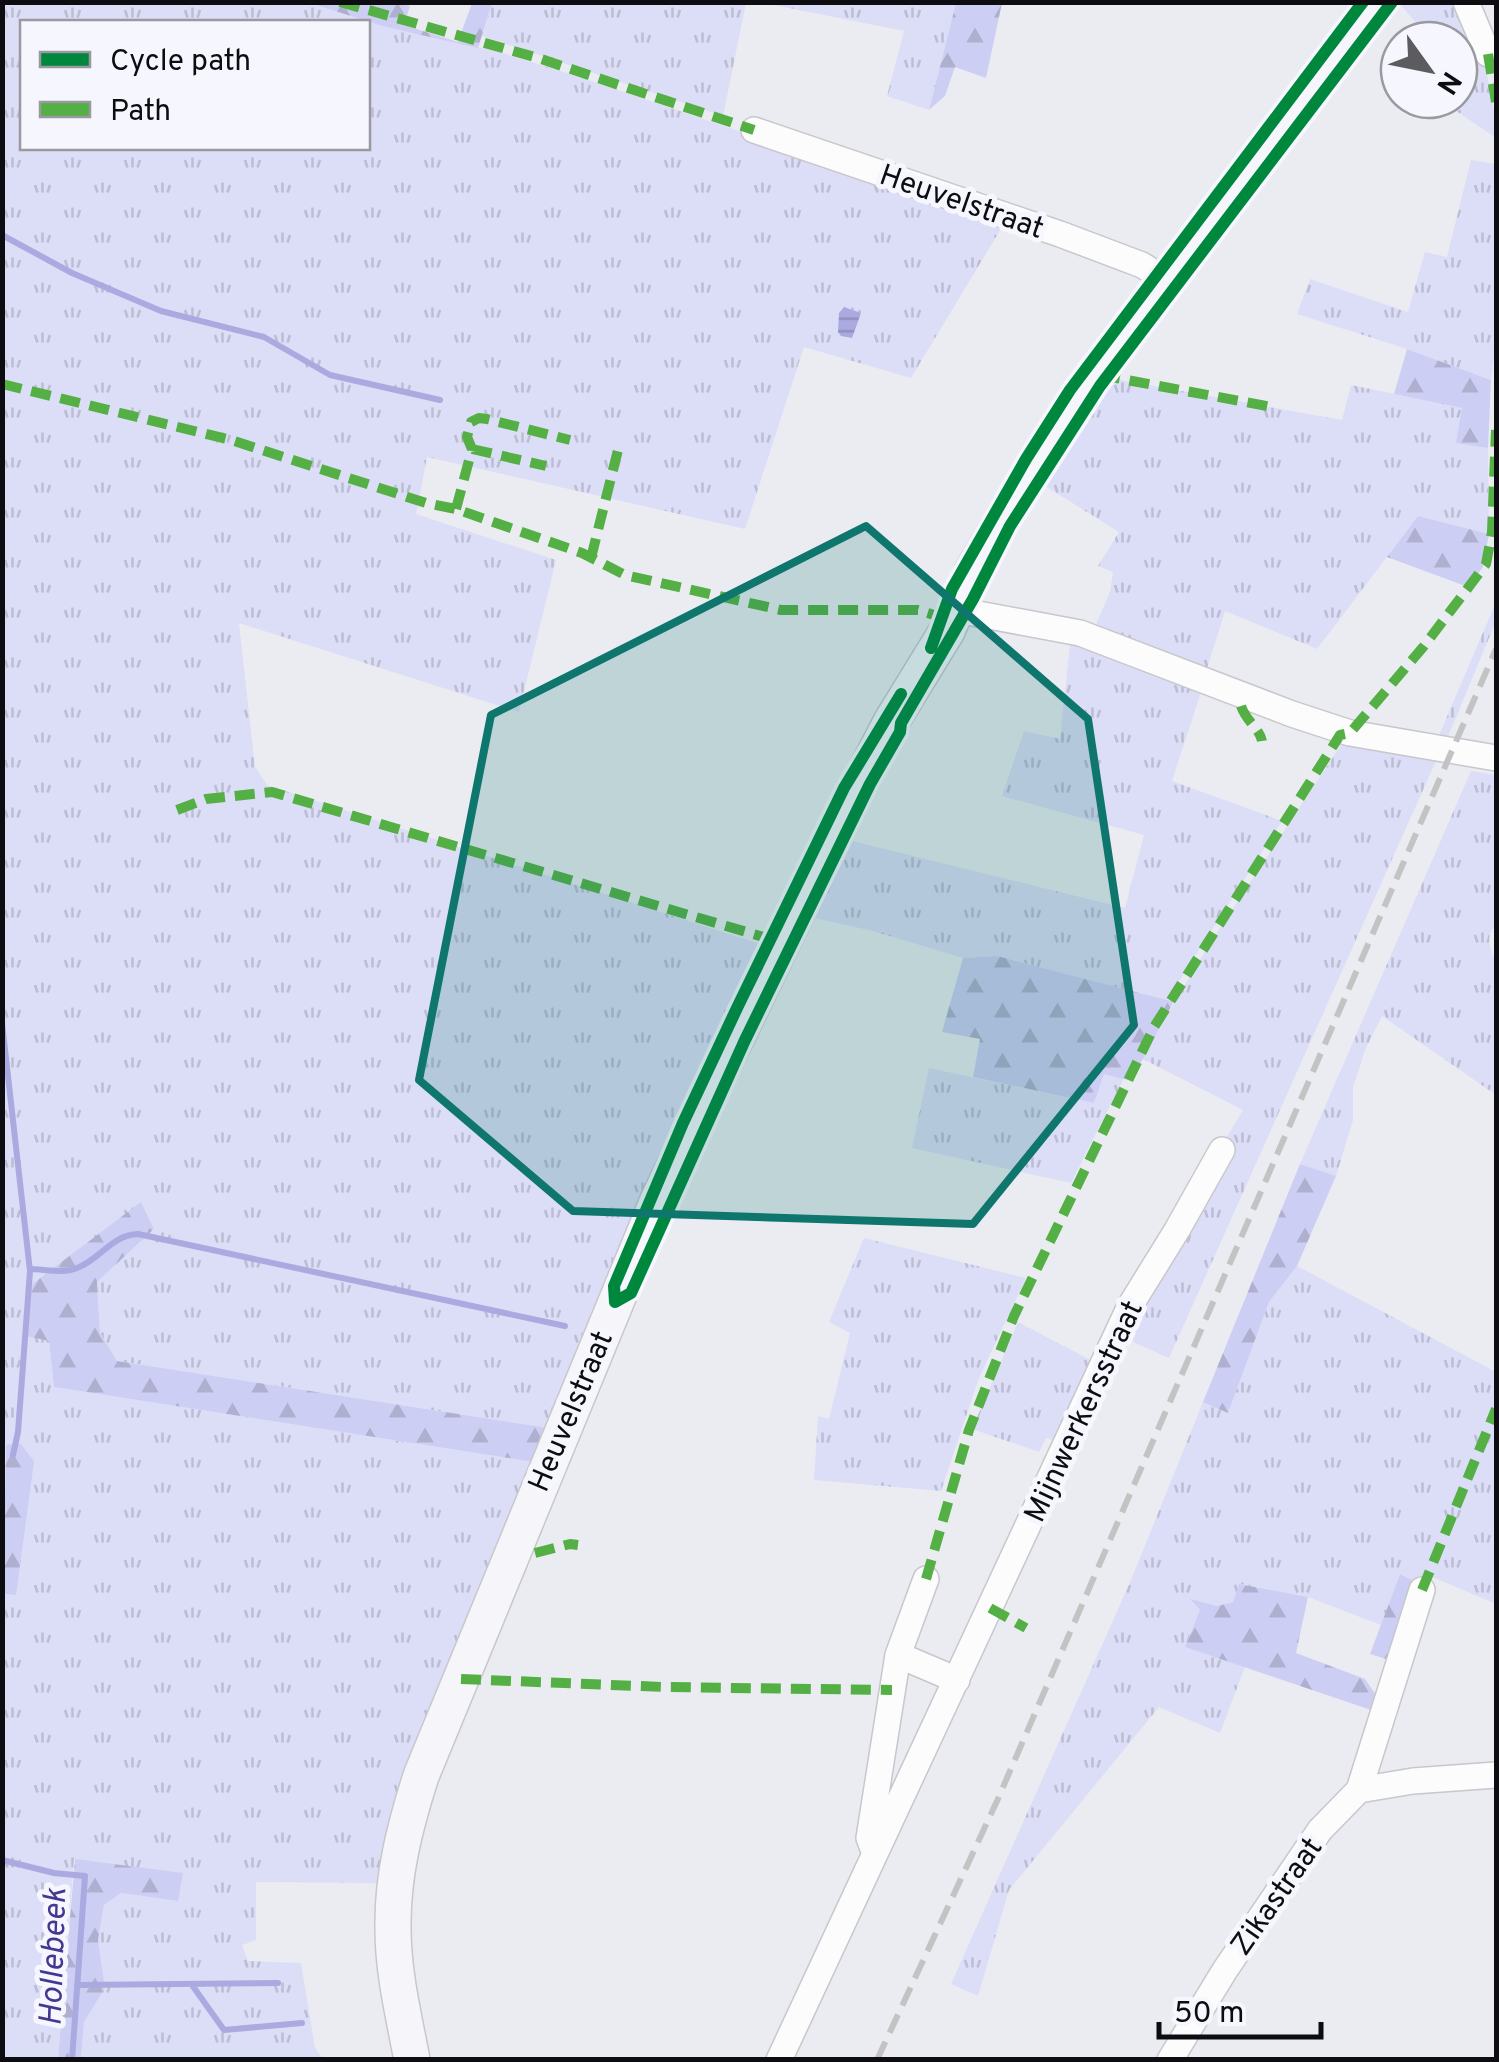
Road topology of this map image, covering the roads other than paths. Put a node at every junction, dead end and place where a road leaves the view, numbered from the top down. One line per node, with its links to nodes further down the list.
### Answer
1 (1378, 2): 5 (street, Heuvelstraat)
2 (1466, 2): 3 (street)
3 (1488, 54)
4 (754, 130): 5 (street, Heuvelstraat)
5 (1166, 280): 6 (street, Heuvelstraat)
6 (957, 610): 7 (street); 16 (street, Heuvelstraat)
7 (1496, 758)
8 (1222, 1150): 12 (street, Mijnwerkersstraat)
9 (926, 1579): 11 (street, Mijnwerkersstraat)
10 (1422, 1590): 14 (street, Zikastraat)
11 (898, 1656): 12 (street); 15 (street, Mijnwerkersstraat)
12 (957, 1680): 15 (street, Mijnwerkersstraat)
13 (1496, 1775): 14 (street)
14 (1359, 1790): 18 (street, Zikastraat)
15 (875, 1854): 17 (street, Mijnwerkersstraat)
16 (412, 2060)
17 (779, 2060)
18 (1170, 2060)

